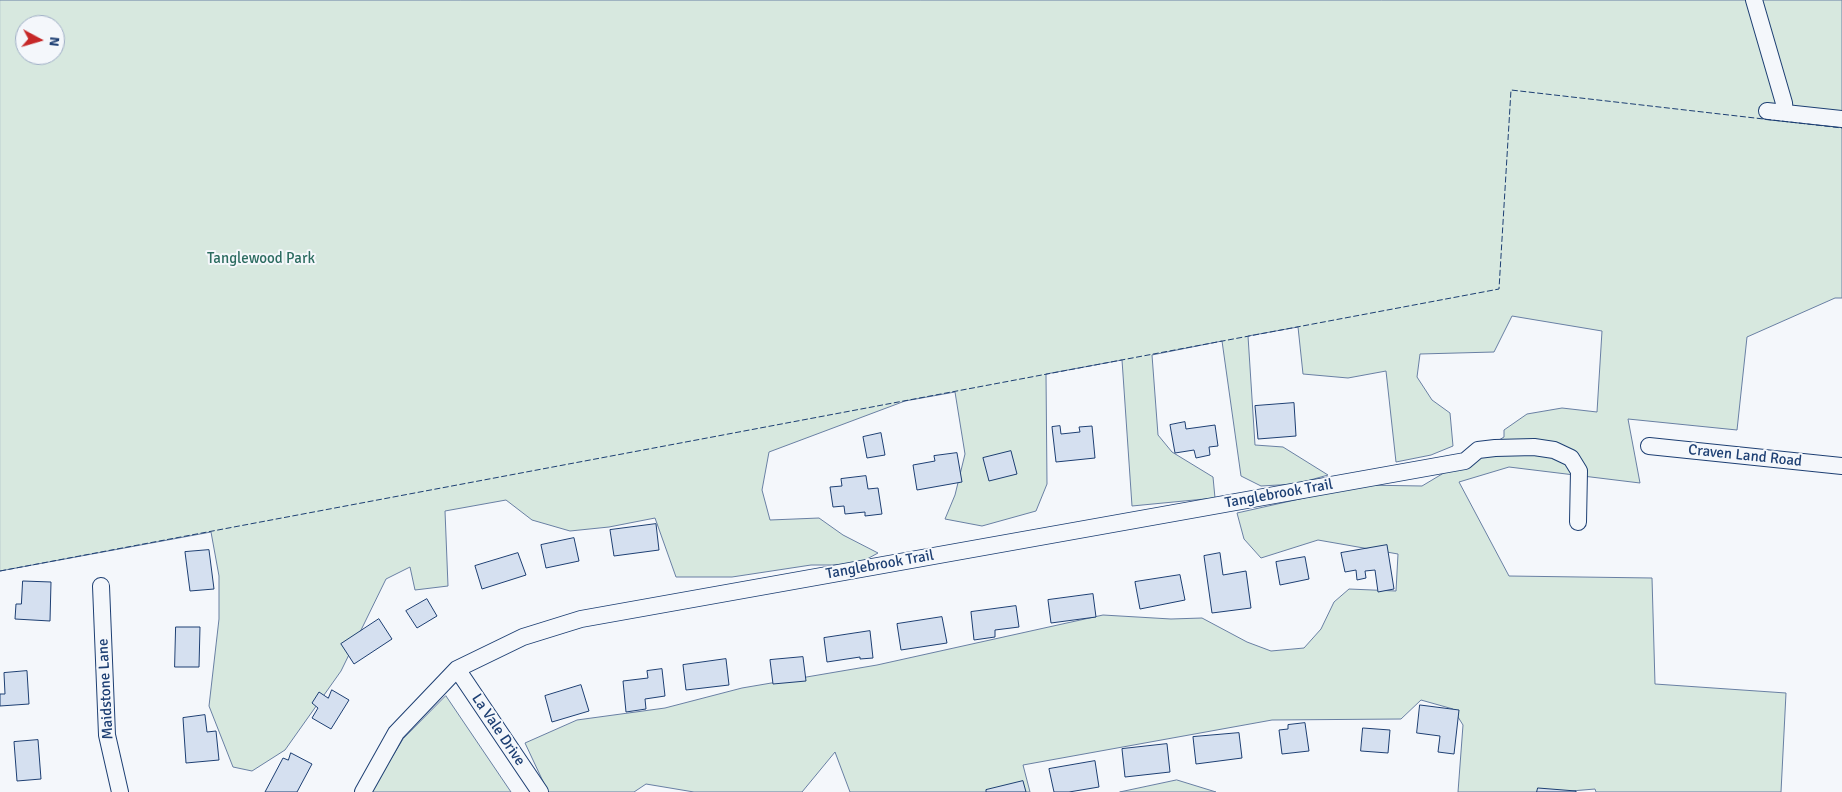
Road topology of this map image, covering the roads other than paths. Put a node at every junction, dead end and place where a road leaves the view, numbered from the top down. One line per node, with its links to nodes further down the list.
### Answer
1 (1754, 0): 3 (street)
2 (1767, 111): 3 (street)
3 (1785, 113): 4 (street)
4 (1842, 119)
5 (1649, 446): 6 (street, Craven Land Road)
6 (1842, 466)
7 (1578, 522): 9 (street, Tanglebrook Trail)
8 (101, 586): 10 (street, Maidstone Lane)
9 (457, 669): 11 (street, Tanglebrook Trail); 12 (street, La Vale Drive)
10 (120, 792)
11 (363, 792)
12 (540, 792)

